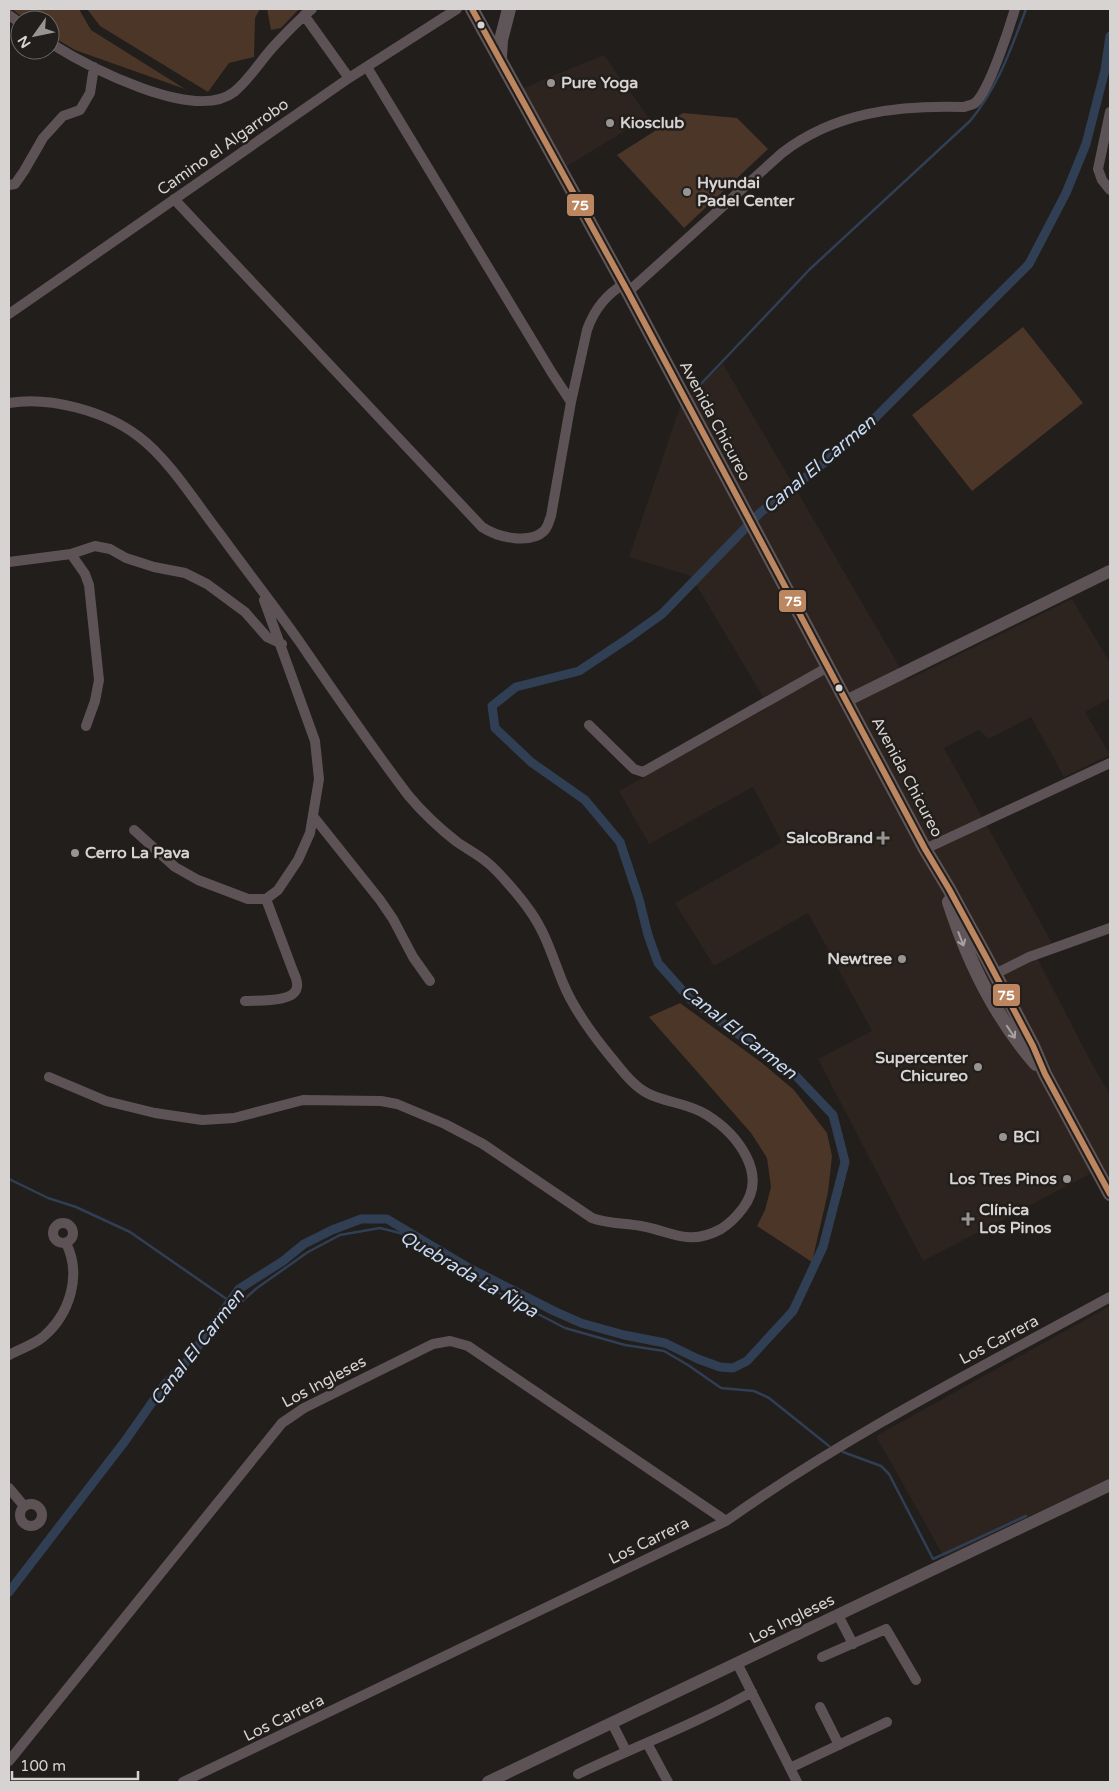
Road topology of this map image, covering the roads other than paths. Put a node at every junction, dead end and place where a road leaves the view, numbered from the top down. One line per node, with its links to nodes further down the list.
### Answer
1 (457, 9): 9 (street, Camino el Algarrobo)
2 (472, 9): 7 (main road, Avenida Chicureo)
3 (509, 9): 7 (main road)
4 (1015, 9): 15 (street)
5 (308, 12): 8 (street); 10 (street)
6 (60, 48): 8 (street)
7 (500, 57): 15 (main road, Avenida Chicureo)
8 (94, 67): 12 (street)
9 (367, 67): 10 (street, Camino el Algarrobo); 17 (street)
10 (349, 78): 14 (street, Camino el Algarrobo)
11 (1110, 112): 13 (street)
12 (9, 185)
13 (1110, 190)
14 (174, 199): 16 (street, Camino el Algarrobo); 17 (street)
15 (626, 288): 17 (street); 24 (main road, Avenida Chicureo)
16 (9, 314)
17 (571, 402)
18 (9, 403): 22 (street)
19 (71, 554): 20 (street); 23 (street); 27 (street)
20 (9, 562)
21 (1110, 571): 25 (street)
22 (258, 585): 23 (street); 39 (street)
23 (282, 644): 29 (street)
24 (828, 667): 25 (main road, Avenida Chicureo); 26 (street)
25 (846, 701): 31 (main road, Avenida Chicureo)
26 (589, 725)
27 (86, 726)
28 (1110, 763): 31 (street)
29 (313, 816): 33 (street); 36 (street)
30 (134, 830): 33 (street)
31 (925, 850): 32 (main road, Avenida Chicureo)
32 (940, 876): 35 (main road, Avenida Chicureo); 38 (main road, Avenida Chicureo, one-way to 38)
33 (266, 899): 37 (street)
34 (1110, 928): 35 (street)
35 (995, 974): 38 (main road, Avenida Chicureo)
36 (430, 981)
37 (245, 1001)
38 (1045, 1074): 40 (main road, Avenida Chicureo)
39 (49, 1077)
40 (1110, 1194)
41 (66, 1243): 43 (street)
42 (1110, 1297): 47 (street, Los Carrera)
43 (9, 1355)
44 (1110, 1485): 48 (street, Los Ingleses)
45 (9, 1488): 46 (street)
46 (24, 1506)
47 (726, 1521): 60 (street, Los Ingleses); 63 (street, Los Carrera)
48 (838, 1615): 49 (street); 51 (street, Los Ingleses)
49 (852, 1644): 50 (street); 52 (street)
50 (822, 1657)
51 (737, 1663): 53 (street); 56 (street, Los Ingleses)
52 (916, 1680)
53 (752, 1692): 57 (street); 61 (street)
54 (820, 1707): 58 (street)
55 (886, 1722): 58 (street)
56 (612, 1723): 59 (street); 64 (street, Los Ingleses)
57 (647, 1743): 59 (street); 65 (street)
58 (839, 1745): 61 (street)
59 (626, 1751): 62 (street)
60 (9, 1761)
61 (790, 1768): 66 (street)
62 (578, 1774)
63 (183, 1782)
64 (488, 1782)
65 (668, 1782)
66 (797, 1782)

